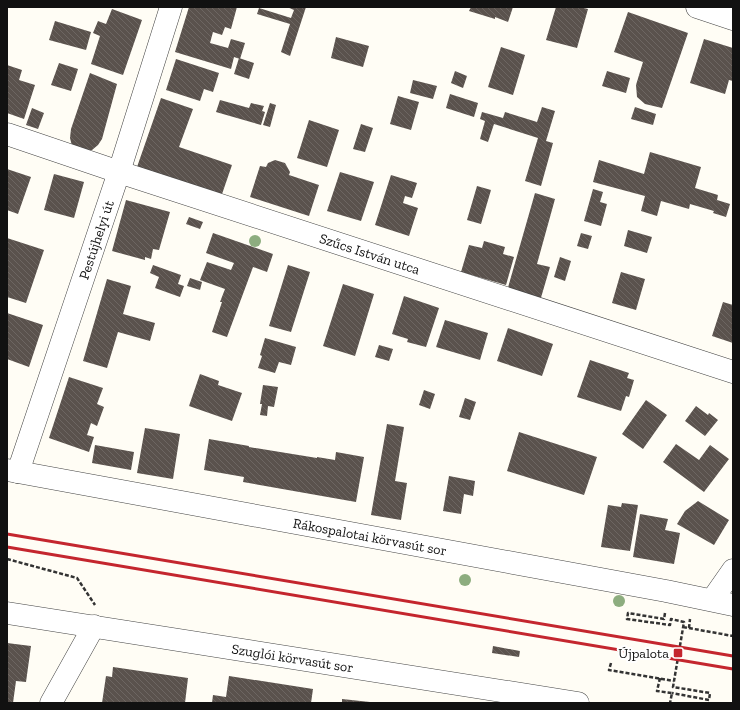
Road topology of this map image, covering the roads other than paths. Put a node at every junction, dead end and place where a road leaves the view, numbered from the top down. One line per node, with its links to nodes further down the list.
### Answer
1 (171, 7): 5 (street, Pestújhelyi út)
2 (697, 7): 3 (street)
3 (733, 19)
4 (7, 134): 5 (street, Szűcs István utca)
5 (119, 172): 6 (street, Szűcs István utca); 7 (street, Pestújhelyi út)
6 (733, 372)
7 (13, 471): 9 (street, Rákospalotai körvasút sor)
8 (733, 570): 9 (street)
9 (712, 600): 10 (street, Rákospalotai körvasút sor)
10 (733, 605)
11 (7, 612): 12 (street, Szuglói körvasút sor)
12 (102, 628): 13 (street, Szuglói körvasút sor); 14 (street)
13 (475, 695): 15 (street, Szuglói körvasút sor)
14 (50, 703)
15 (578, 703)

